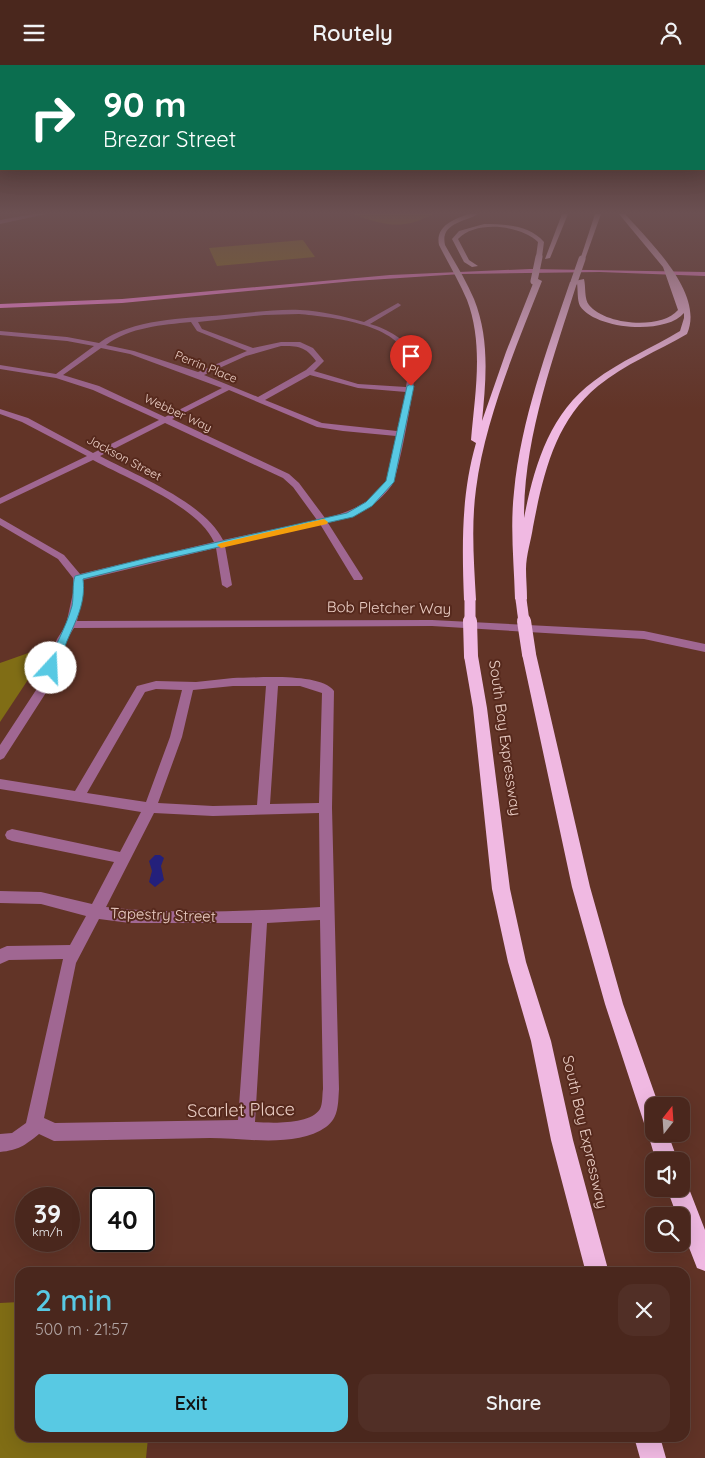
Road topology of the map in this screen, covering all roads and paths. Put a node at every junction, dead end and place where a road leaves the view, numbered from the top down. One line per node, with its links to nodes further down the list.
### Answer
1 (291, 279): 12 (main road)
2 (357, 279): 14 (main road)
3 (459, 279): 32 (highway)
4 (536, 279): 11 (highway, bridge)
5 (538, 279): 11 (highway, South Bay Expressway)
6 (578, 279): 9 (highway, bridge)
7 (674, 279): 9 (highway)
8 (684, 279): 10 (highway)
9 (578, 282): 37 (highway)
10 (688, 282)
11 (536, 283): 32 (highway, South Bay Expressway)
12 (0, 300)
13 (398, 305): 17 (street)
14 (0, 306)
15 (698, 315): 37 (highway)
16 (194, 321): 17 (street); 19 (street); 20 (street)
17 (366, 323): 26 (street)
18 (0, 333): 19 (street, Perrin Place)
19 (100, 345): 23 (street, Perrin Place); 24 (street)
20 (251, 350): 22 (street); 23 (street)
21 (0, 367): 24 (street, Webber Way)
22 (309, 372): 26 (street); 27 (street)
23 (198, 375): 25 (street, Perrin Place)
24 (57, 376): 29 (street, Webber Way)
25 (227, 388): 27 (street, Perrin Place); 29 (street)
26 (410, 390): 30 (street)
27 (258, 400): 30 (street, Perrin Place)
28 (0, 411): 31 (street, Jackson Street)
29 (166, 420): 31 (street); 35 (street, Webber Way)
30 (400, 434): 35 (street)
31 (94, 456): 33 (street); 36 (street, Jackson Street)
32 (473, 474): 65 (highway, South Bay Expressway, bridge)
33 (0, 501)
34 (0, 521): 38 (street)
35 (323, 522): 36 (street); 39 (street, Webber Way)
36 (221, 545): 38 (street); 40 (street)
37 (520, 565): 59 (highway, bridge)
38 (78, 578): 41 (street)
39 (358, 578)
40 (227, 585)
41 (71, 625): 42 (street, Bob Pletcher Way); 45 (street)
42 (705, 647)
43 (272, 684): 44 (street, Scarlet Place); 49 (street, Scarlet Place); 50 (street)
44 (188, 686): 47 (street, Scarlet Place); 48 (street)
45 (0, 755)
46 (0, 784): 47 (street)
47 (78, 797): 48 (street)
48 (150, 808): 50 (street); 52 (street)
49 (325, 808): 50 (street); 55 (street, Scarlet Place)
50 (263, 810)
51 (12, 835): 52 (street)
52 (123, 858): 54 (street)
53 (0, 897): 54 (street, Tapestry Street)
54 (97, 912): 56 (street, Tapestry Street); 57 (street)
55 (328, 913): 56 (street, Tapestry Street); 61 (street, Scarlet Place)
56 (260, 917): 61 (street)
57 (74, 952): 58 (street); 60 (street)
58 (0, 957)
59 (645, 1097)
60 (38, 1124): 61 (street, Scarlet Place); 62 (street)
61 (246, 1130)
62 (0, 1143)
63 (681, 1197): 64 (highway)
64 (705, 1261)
65 (596, 1267)
66 (649, 1442): 67 (highway)
67 (654, 1458)

